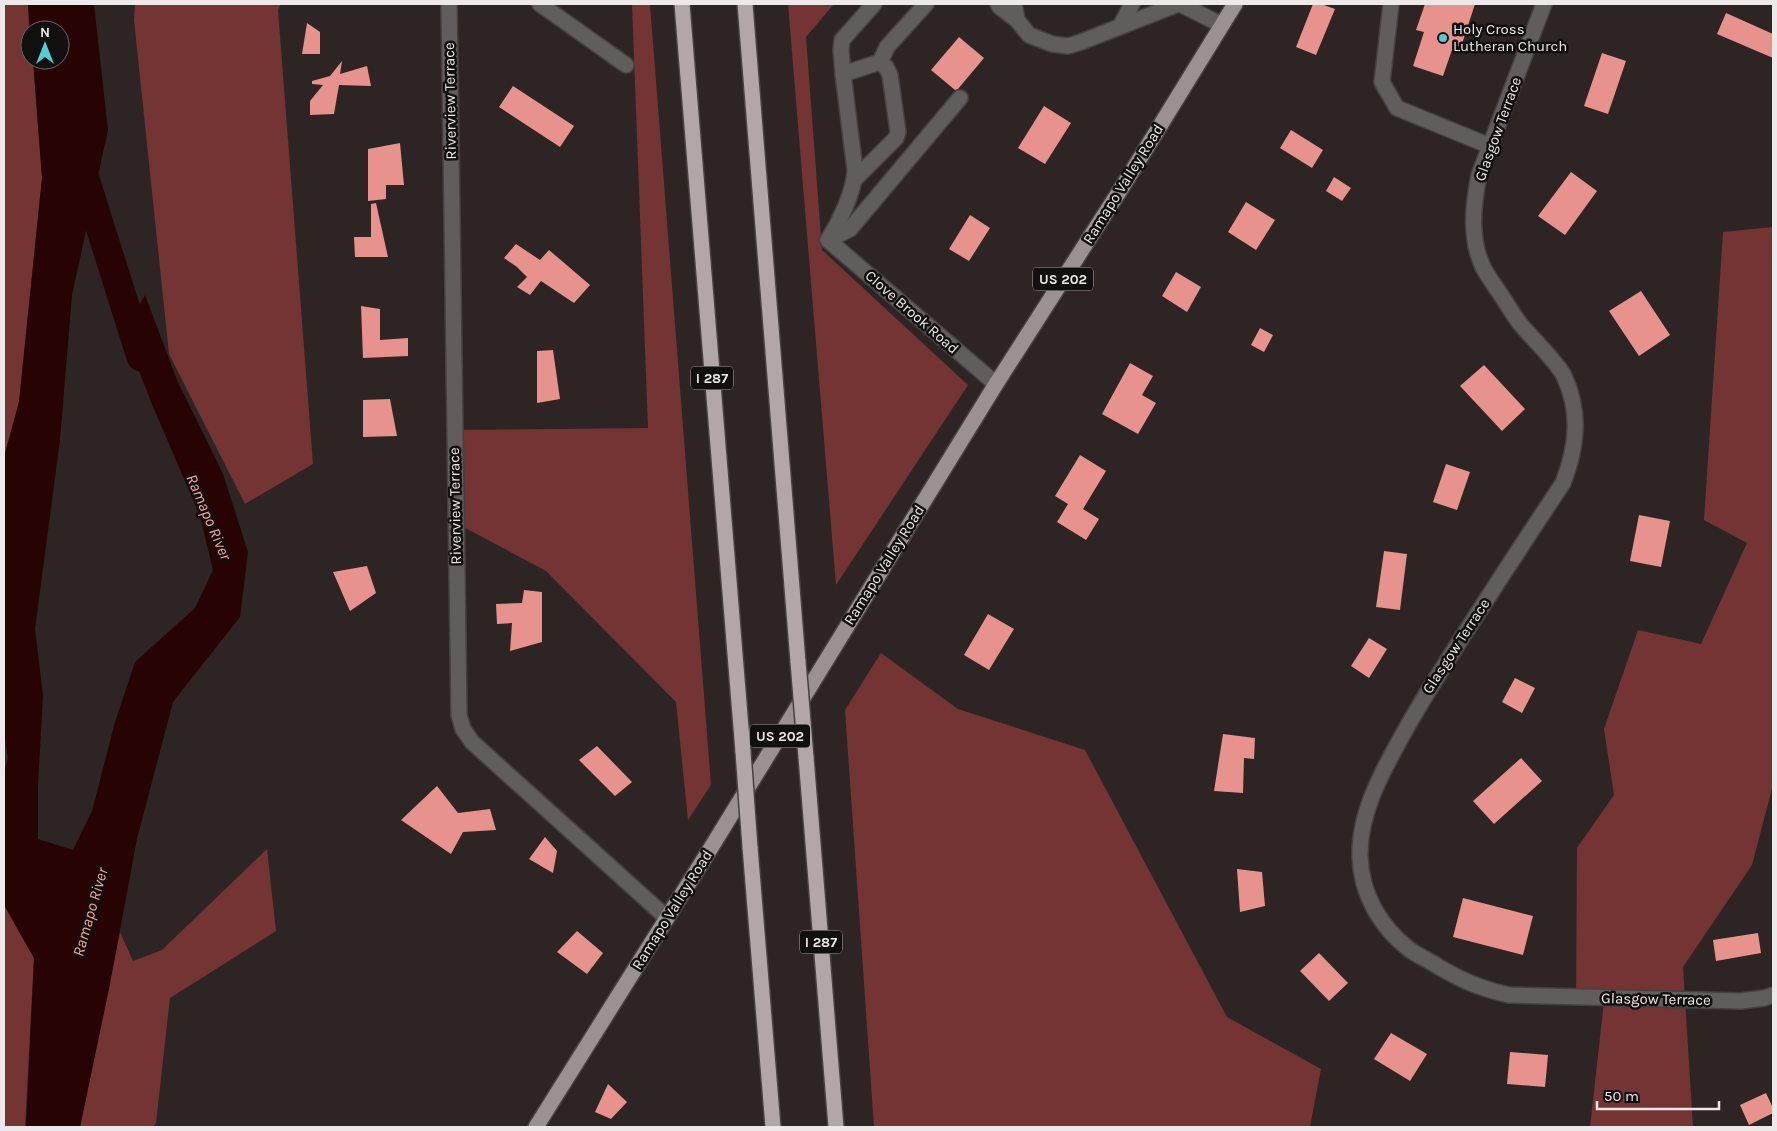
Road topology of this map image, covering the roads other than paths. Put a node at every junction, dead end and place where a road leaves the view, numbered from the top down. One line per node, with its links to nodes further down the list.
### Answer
1 (449, 4): 25 (street, Riverview Terrace)
2 (540, 4): 18 (street)
3 (682, 4): 28 (highway, I 287, bridge)
4 (745, 4): 29 (highway, I 287, bridge)
5 (874, 4): 19 (street)
6 (926, 4): 17 (street)
7 (998, 4): 14 (street)
8 (1014, 4): 14 (street)
9 (1132, 4): 15 (street)
10 (1179, 4): 15 (street); 16 (street)
11 (1235, 4): 16 (main road, Ramapo Valley Road / US 202)
12 (1391, 4): 21 (street)
13 (1544, 4): 21 (street, Glasgow Terrace)
14 (1017, 20): 15 (street)
15 (1120, 26)
16 (1222, 26): 24 (main road, Ramapo Valley Road / US 202)
17 (880, 62): 19 (street); 22 (street)
18 (626, 65)
19 (843, 74): 22 (street)
20 (960, 98): 23 (street)
21 (1490, 146): 26 (street, Glasgow Terrace)
22 (855, 179): 23 (street)
23 (828, 240): 24 (street, Clove Brook Road)
24 (996, 384): 25 (main road, Ramapo Valley Road / US 202)
25 (666, 918): 27 (main road, Ramapo Valley Road / US 202)
26 (1773, 995)
27 (536, 1127)
28 (773, 1127)
29 (836, 1127)

